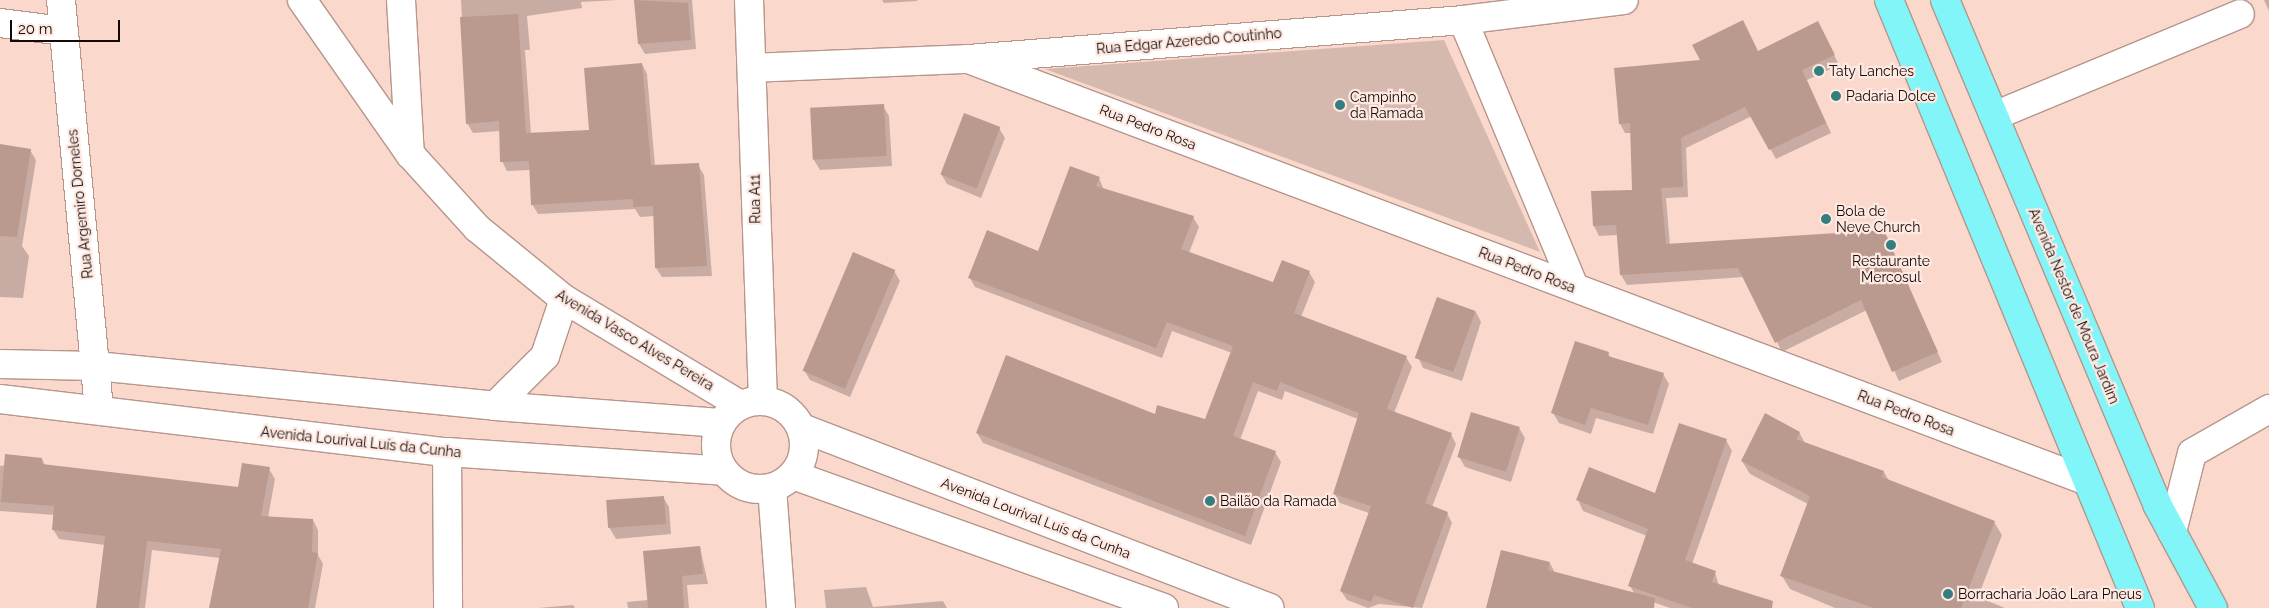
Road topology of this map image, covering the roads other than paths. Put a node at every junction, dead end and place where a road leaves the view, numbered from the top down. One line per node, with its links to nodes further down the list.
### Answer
1 (61, 0): 11 (street, Rua Argemiro Dorneles)
2 (302, 0): 15 (street, Avenida Vasco Alves Pereira)
3 (401, 0): 15 (street)
4 (749, 0): 13 (street, Rua A11)
5 (1624, 0): 9 (street, Rua Edgar Azeredo Coutinho)
6 (1889, 0): 30 (main road)
7 (1945, 0): 14 (main road, Avenida Nestor de Moura Jardim)
8 (2240, 14): 14 (street)
9 (1462, 20): 12 (street, Rua Edgar Azeredo Coutinho); 16 (street)
10 (0, 23): 11 (street)
11 (63, 31): 19 (street, Rua Argemiro Dorneles)
12 (968, 59): 13 (street, Rua Edgar Azeredo Coutinho); 16 (street, Rua Pedro Rosa)
13 (752, 68): 21 (street, Rua A11)
14 (1994, 116): 31 (main road, Avenida Nestor de Moura Jardim)
15 (410, 154): 17 (street, Avenida Vasco Alves Pereira)
16 (1574, 287): 30 (street, Rua Pedro Rosa)
17 (564, 299): 21 (street, Avenida Vasco Alves Pereira); 22 (street)
18 (0, 364): 19 (street)
19 (96, 366): 22 (street); 23 (street, Rua Argemiro Dorneles)
20 (0, 399): 23 (street, Avenida Lourival Luís da Cunha)
21 (751, 401): 25 (street); 26 (street)
22 (495, 406): 25 (street)
23 (99, 408): 27 (street, Avenida Lourival Luís da Cunha)
24 (2269, 409): 31 (street)
25 (720, 423): 28 (street)
26 (802, 428): 29 (street); 35 (street, Avenida Lourival Luís da Cunha)
27 (447, 452): 28 (street, Avenida Lourival Luís da Cunha); 33 (street)
28 (723, 471): 29 (street)
29 (783, 481): 32 (street); 34 (street)
30 (2086, 481): 36 (main road)
31 (2172, 532): 37 (main road, Avenida Nestor de Moura Jardim)
32 (1149, 605)
33 (448, 608)
34 (781, 608)
35 (1270, 608)
36 (2140, 608)
37 (2213, 608)

